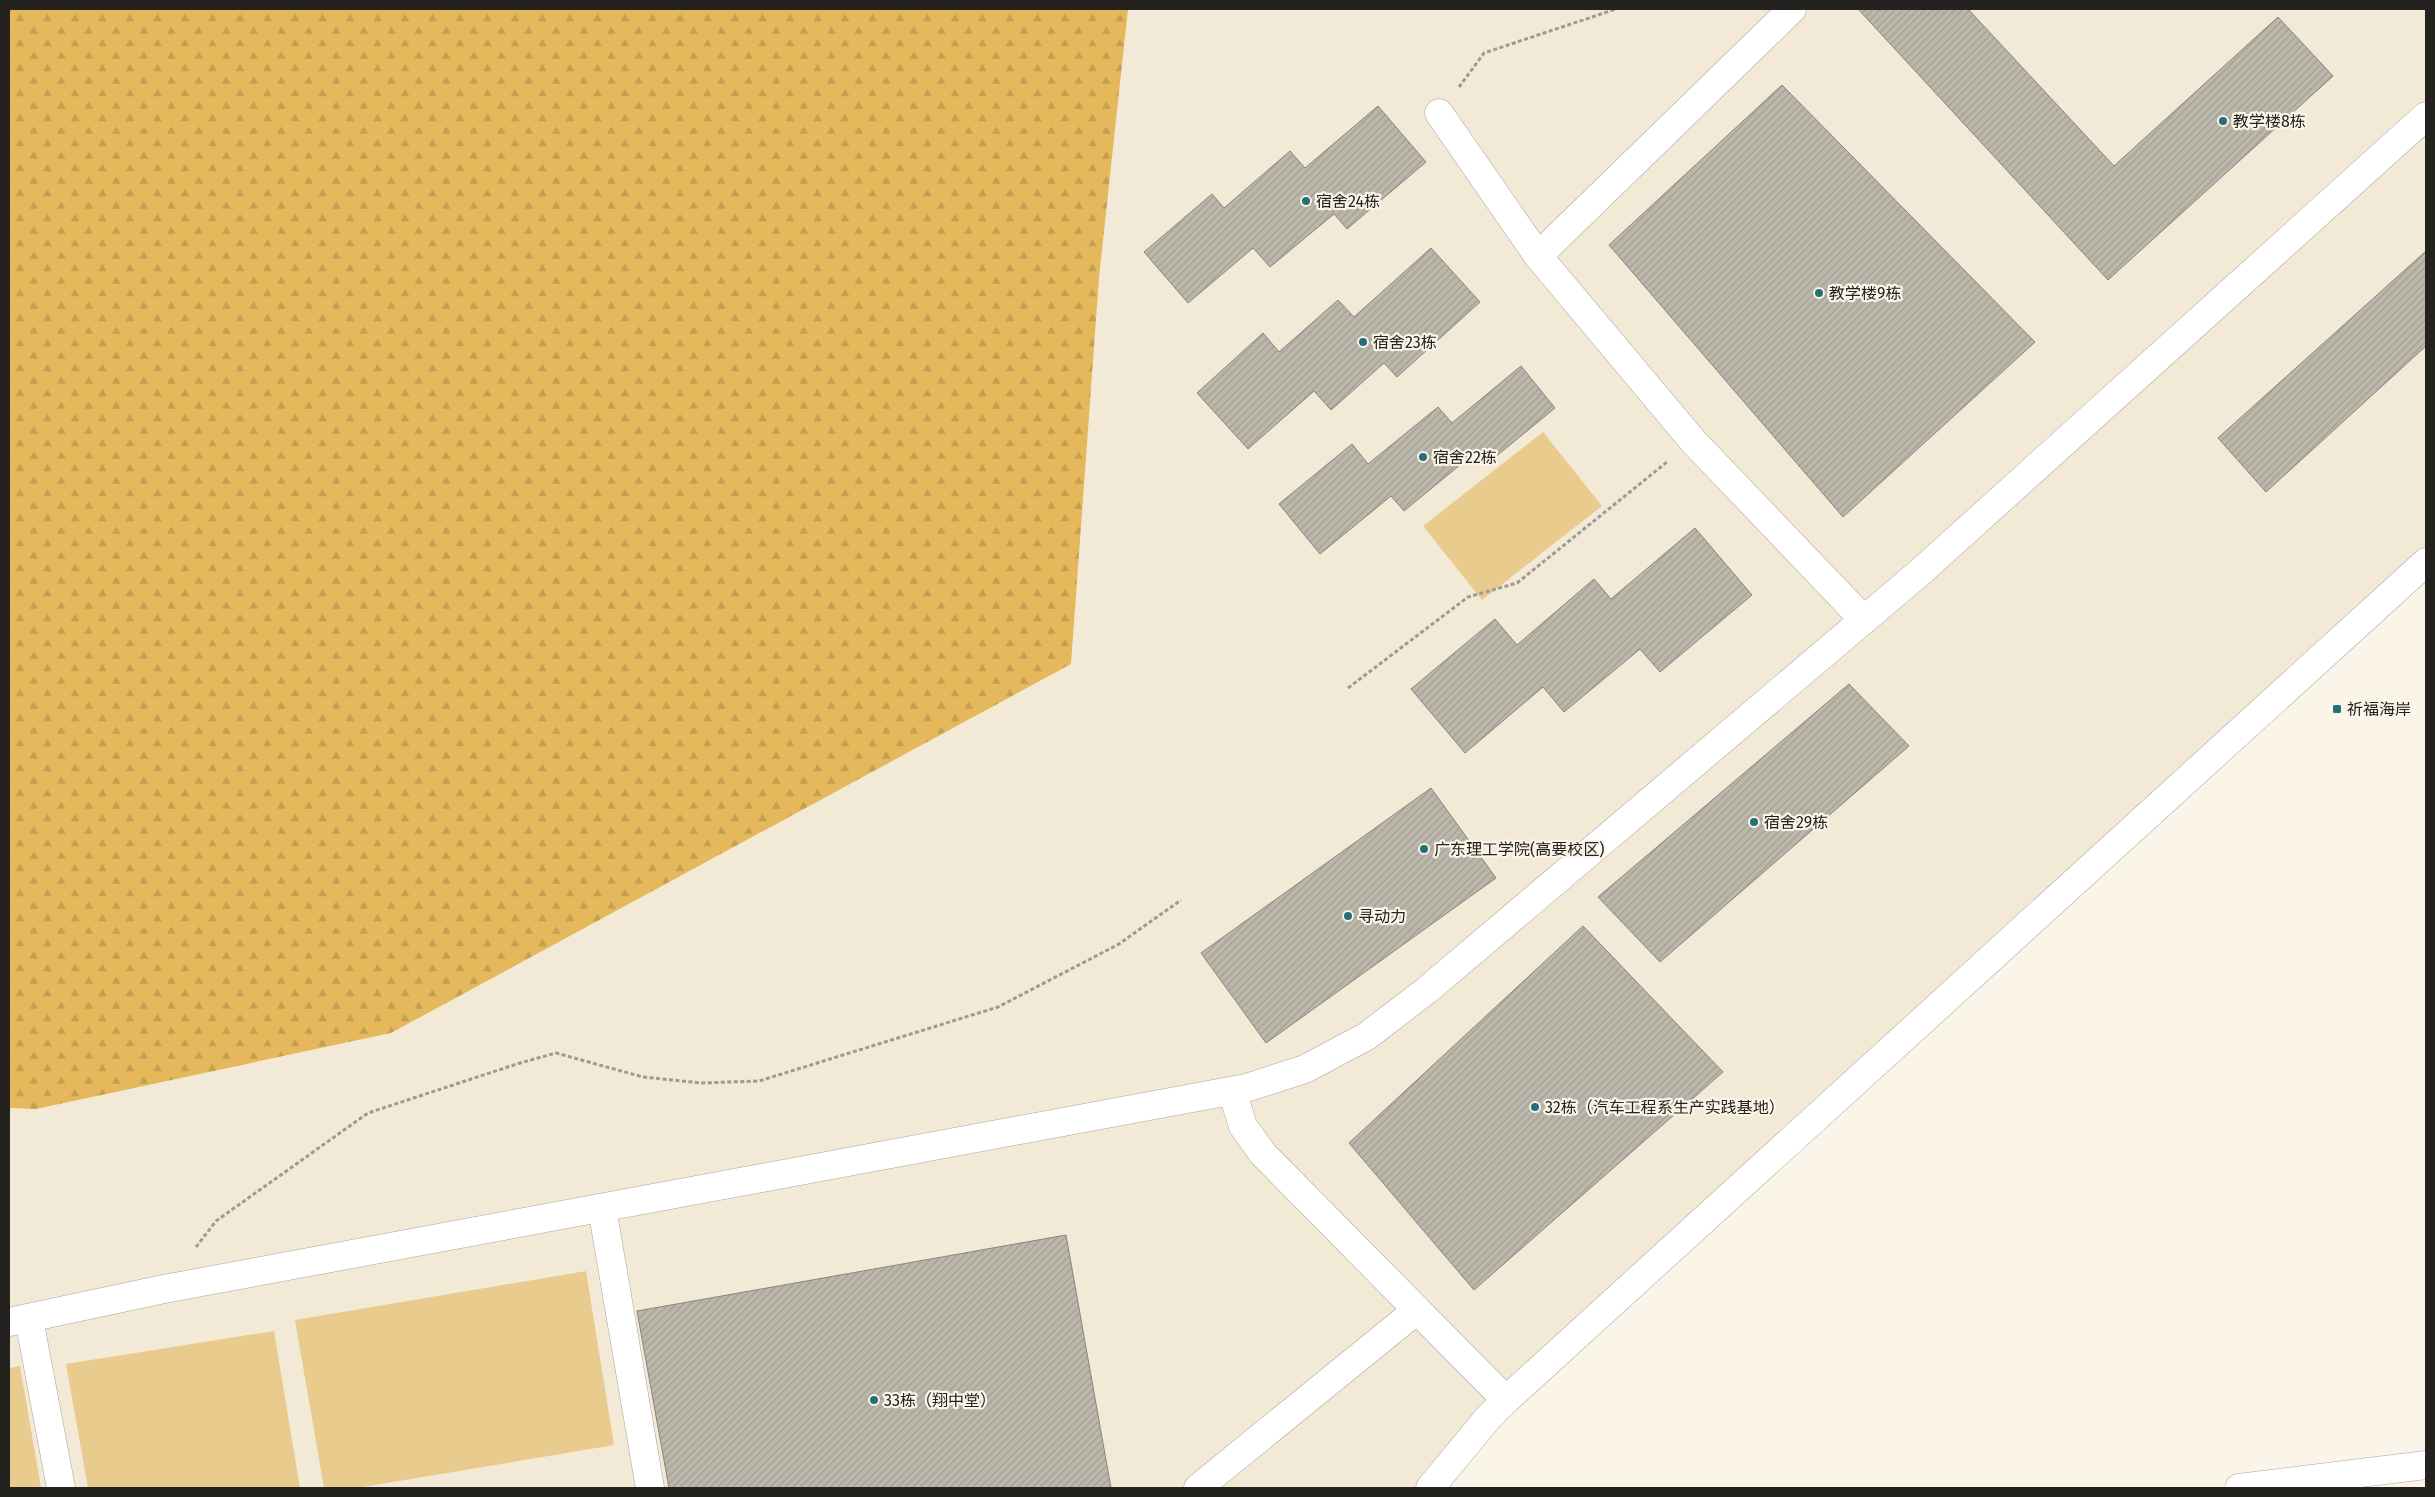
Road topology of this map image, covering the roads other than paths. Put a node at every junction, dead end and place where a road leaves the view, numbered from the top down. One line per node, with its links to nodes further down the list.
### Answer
1 (1792, 9): 4 (street)
2 (1439, 113): 4 (street)
3 (2426, 116): 6 (street)
4 (1538, 256): 6 (street)
5 (2426, 562): 11 (street)
6 (1864, 620): 7 (street)
7 (1232, 1091): 8 (street); 9 (street)
8 (602, 1208): 10 (street); 14 (street)
9 (1417, 1310): 11 (street); 15 (street)
10 (19, 1321): 13 (street)
11 (1497, 1409): 16 (street); 17 (street)
12 (2426, 1465): 18 (street)
13 (62, 1488)
14 (650, 1488)
15 (1198, 1488)
16 (1430, 1488)
17 (1451, 1488)
18 (2239, 1488)

